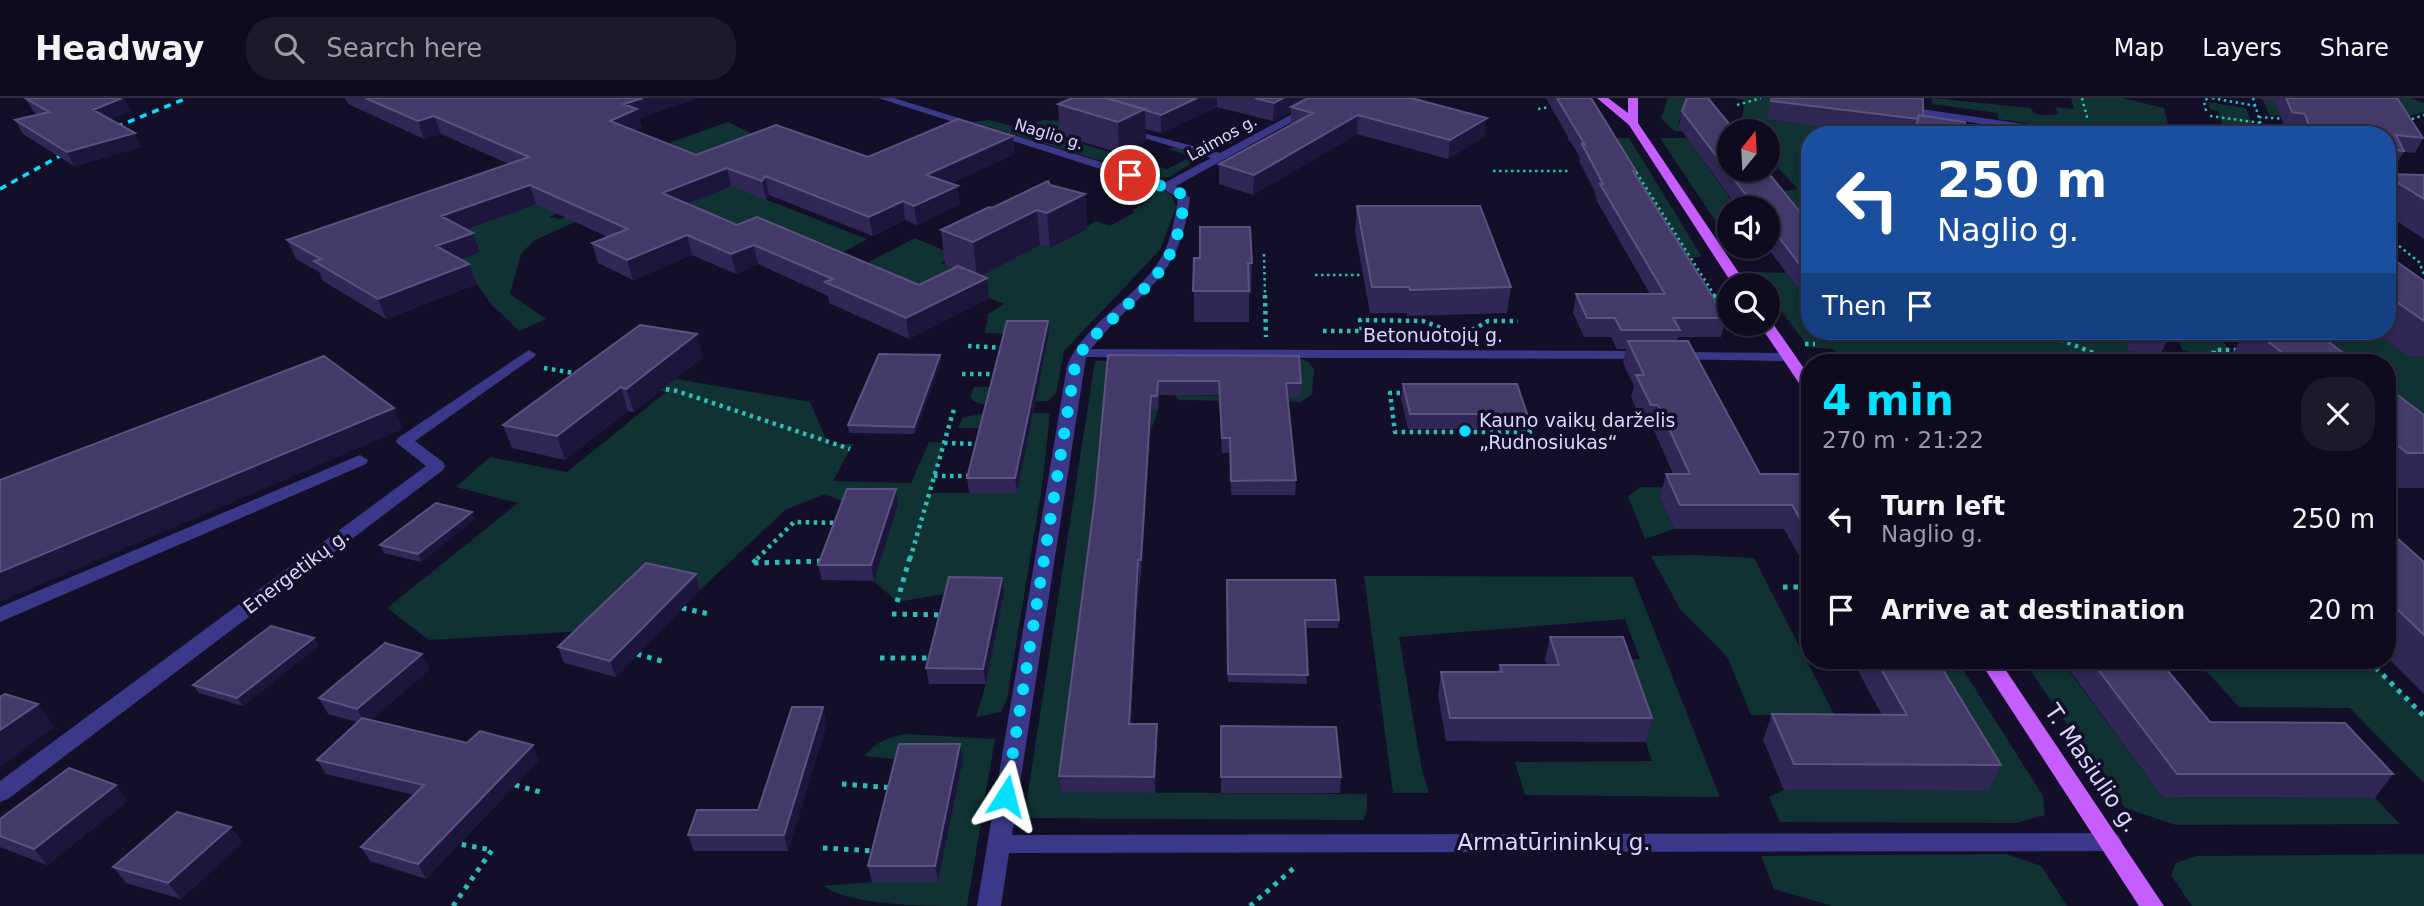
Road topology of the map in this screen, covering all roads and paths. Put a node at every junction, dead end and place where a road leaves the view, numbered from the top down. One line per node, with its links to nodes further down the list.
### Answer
1 (883, 98): 30 (street, Naglio g.)
2 (1330, 98): 26 (street, Laimos g.)
3 (1602, 98): 20 (main road)
4 (1633, 98): 20 (main road)
5 (1761, 98): 9 (path)
6 (2082, 98): 19 (path)
7 (2210, 98): 10 (path); 14 (path)
8 (2253, 98): 10 (path)
9 (1738, 105)
10 (2256, 106): 17 (path)
11 (1549, 107): 13 (path)
12 (1892, 107): 24 (street)
13 (1538, 109)
14 (2206, 111)
15 (2424, 115): 22 (path)
16 (2210, 116): 21 (path)
17 (2259, 117): 18 (path); 21 (path)
18 (2296, 120)
19 (2089, 122)
20 (1633, 123): 33 (main road)
21 (2261, 123): 25 (path)
22 (2398, 123)
23 (1106, 124): 26 (street)
24 (2018, 126)
25 (2262, 126)
26 (1219, 156): 30 (street, Laimos g.)
27 (1632, 165): 38 (path)
28 (1493, 171): 29 (path)
29 (1571, 171)
30 (1167, 186): 47 (street)
31 (2399, 246): 34 (path)
32 (1264, 254): 43 (path)
33 (1732, 273)
34 (2424, 274): 37 (path)
35 (1315, 275): 36 (path)
36 (1379, 275)
37 (2413, 277)
38 (1717, 300)
39 (1518, 321): 40 (path)
40 (1323, 331)
41 (1774, 336): 50 (main road)
42 (2062, 340): 48 (path)
43 (1266, 344)
44 (968, 346): 45 (path)
45 (1006, 348)
46 (2241, 350): 49 (path)
47 (1079, 353): 50 (street, Betonuotojų g.); 91 (street)
48 (2096, 354)
49 (2213, 354)
50 (1787, 357): 55 (main road)
51 (523, 358): 54 (path); 86 (street, Energetikų g.)
52 (962, 374): 53 (path)
53 (999, 374)
54 (583, 375)
55 (1801, 376)
56 (650, 386): 62 (path)
57 (1417, 393): 58 (path)
58 (1523, 408)
59 (954, 409): 60 (path)
60 (944, 443): 61 (path); 64 (path)
61 (981, 444)
62 (850, 449)
63 (360, 460): 74 (street)
64 (934, 476): 65 (path); 70 (path)
65 (973, 476)
66 (843, 523): 67 (path)
67 (829, 561)
68 (1783, 587): 69 (path)
69 (1801, 587)
70 (897, 602)
71 (682, 608): 72 (path)
72 (709, 614)
73 (892, 614): 75 (path)
74 (0, 615)
75 (946, 615)
76 (637, 654): 79 (path)
77 (880, 658): 78 (path)
78 (935, 658)
79 (665, 663)
80 (1995, 669): 88 (main road, T. Masiulio g.)
81 (2377, 669): 82 (path)
82 (2424, 716)
83 (842, 784): 85 (path)
84 (515, 785): 87 (path)
85 (896, 788)
86 (0, 793)
87 (544, 793)
88 (2110, 842): 89 (street, Armatūrininkų g.); 97 (main road, T. Masiulio g.)
89 (1324, 843): 91 (street, Armatūrininkų g.); 96 (path)
90 (459, 844): 94 (path)
91 (999, 844): 95 (street)
92 (823, 848): 93 (path)
93 (880, 851)
94 (453, 906)
95 (989, 906)
96 (1250, 906)
97 (2152, 906)

